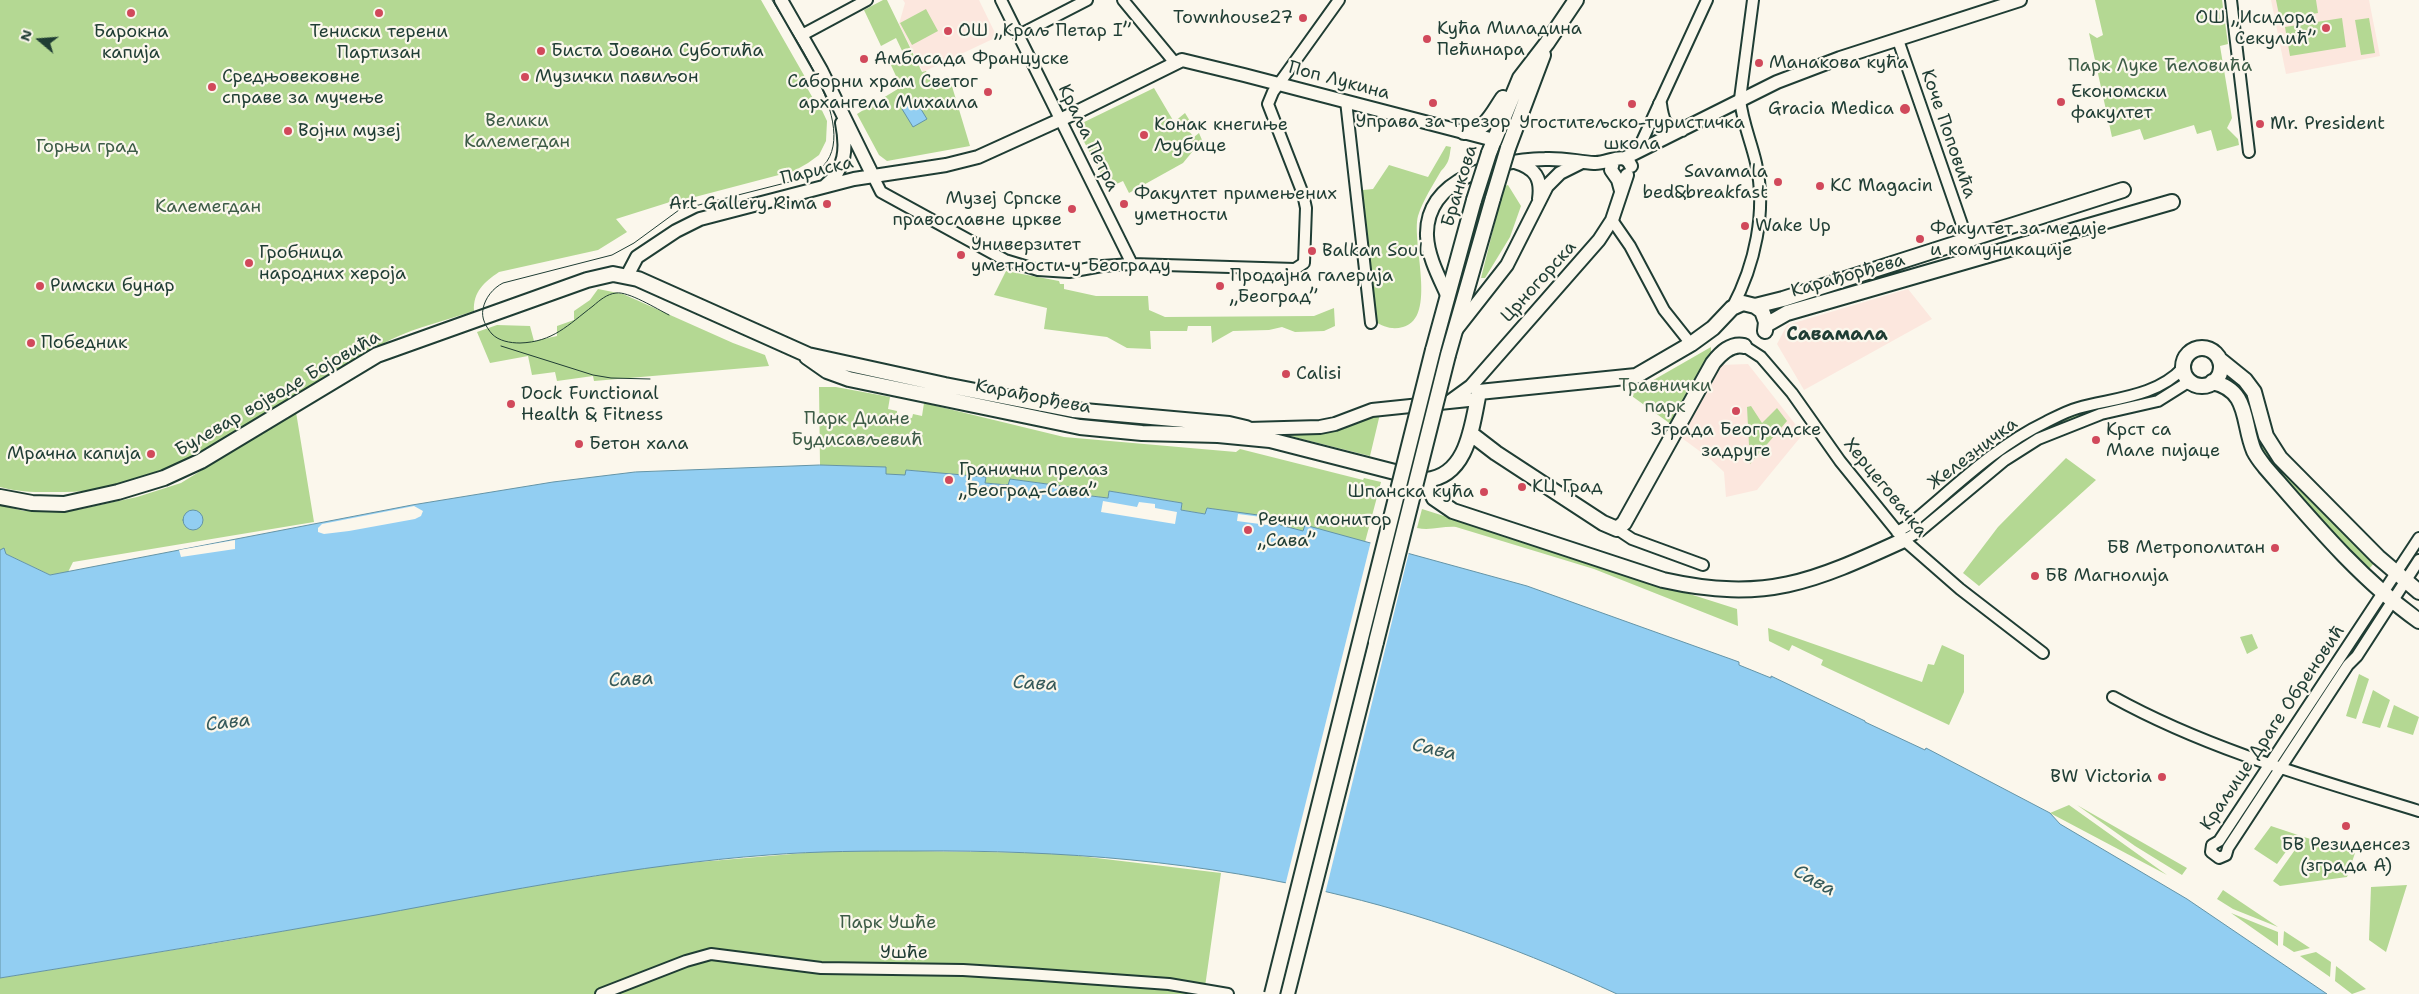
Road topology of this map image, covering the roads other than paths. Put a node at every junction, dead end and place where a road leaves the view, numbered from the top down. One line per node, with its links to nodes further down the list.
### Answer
1 (867, 0): 12 (street)
2 (1001, 0): 13 (street, Краља Петра)
3 (1086, 0): 13 (street)
4 (1124, 0): 16 (street)
5 (1339, 0): 18 (street)
6 (1576, 0): 15 (main road, Бранкова)
7 (1707, 0): 21 (street)
8 (1753, 0): 19 (street)
9 (2020, 0): 14 (street)
10 (2231, 0): 28 (street)
11 (783, 1): 12 (street, Париска)
12 (802, 35): 22 (street, Париска)
13 (1018, 35): 23 (street, Краља Петра)
14 (1898, 40): 19 (street); 38 (street, Коче Поповића)
15 (1547, 44): 17 (main road, Бранкова); 45 (main road, Бранкова, bridge)
16 (1175, 62): 18 (street, Поп Лукина); 23 (street)
17 (1520, 78): 25 (main road); 26 (main road, Бранкова)
18 (1279, 84): 20 (street, Поп Лукина); 39 (street)
19 (1740, 100): 24 (street); 43 (street)
20 (1346, 101): 25 (street, Поп Лукина); 44 (street)
21 (1660, 104): 24 (street); 27 (street)
22 (839, 106): 32 (street, Париска); 33 (street)
23 (1061, 120): 32 (street); 39 (street, Краља Петра)
24 (1682, 130): 27 (street)
25 (1464, 132): 26 (street, Поп Лукина)
26 (1491, 147): 41 (main road, Бранкова, bridge)
27 (1637, 152): 31 (street)
28 (2249, 152)
29 (1515, 162): 30 (street); 35 (street); 41 (street)
30 (1582, 163): 31 (street); 35 (street)
31 (1617, 167): 37 (street, Црногорска)
32 (873, 176): 33 (street, Париска); 39 (street)
33 (824, 186): 40 (street, Париска)
34 (2124, 190): 38 (main road, Карађорђева)
35 (1538, 201): 45 (street)
36 (2172, 202): 42 (main road, Карађорђева)
37 (1612, 220): 46 (street); 50 (street, Црногорска)
38 (1967, 239): 42 (main road, Карађорђева)
39 (1132, 264)
40 (627, 276): 48 (main road, Карађорђева); 60 (main road, Булевар војводе Бојовића)
41 (1448, 297): 77 (main road, Бранкова, bridge)
42 (1756, 306): 43 (main road, Карађорђева)
43 (1729, 312): 46 (main road, Карађорђева)
44 (1371, 322)
45 (1454, 333): 78 (main road, Бранкова, bridge)
46 (1691, 344): 54 (main road, Карађорђева)
47 (1741, 345): 61 (main road); 62 (street, Херцеговачка)
48 (798, 351): 56 (main road, Карађорђева); 58 (main road, Карађорђева)
49 (2219, 359): 51 (main road); 52 (main road); 66 (main road)
50 (1488, 367): 54 (street, Црногорска); 55 (street, Црногорска)
51 (2183, 368): 53 (main road); 62 (street, Железничка)
52 (2212, 382): 53 (main road); 68 (main road)
53 (2192, 383): 62 (street, Железничка)
54 (1479, 395): 55 (street, Карађорђева); 57 (main road)
55 (1449, 402): 56 (street, Карађорђева)
56 (1248, 429): 58 (main road, Карађорђева)
57 (1470, 433): 59 (main road); 61 (main road)
58 (1270, 440): 59 (main road, Карађорђева)
59 (1426, 480): 62 (main road)
60 (0, 496)
61 (1617, 529): 65 (street)
62 (1900, 536): 70 (street, Херцеговачка)
63 (2419, 538): 66 (street, Краљице Драге Обреновић)
64 (2419, 560): 66 (street, Краљице Драге Обреновић)
65 (1703, 566)
66 (2401, 577): 67 (main road); 68 (street, Краљице Драге Обреновић)
67 (2419, 592)
68 (2388, 597): 69 (main road); 72 (street, Краљице Драге Обреновић)
69 (2419, 621)
70 (2042, 653)
71 (2113, 698): 72 (street)
72 (2276, 766): 72 (street, Краљице Драге Обреновић); 73 (street)
73 (2419, 812)
74 (1213, 992): 75 (street, Ушће); 76 (street, Ушће)
75 (601, 994)
76 (1228, 994)
77 (1272, 994)
78 (1287, 994)

